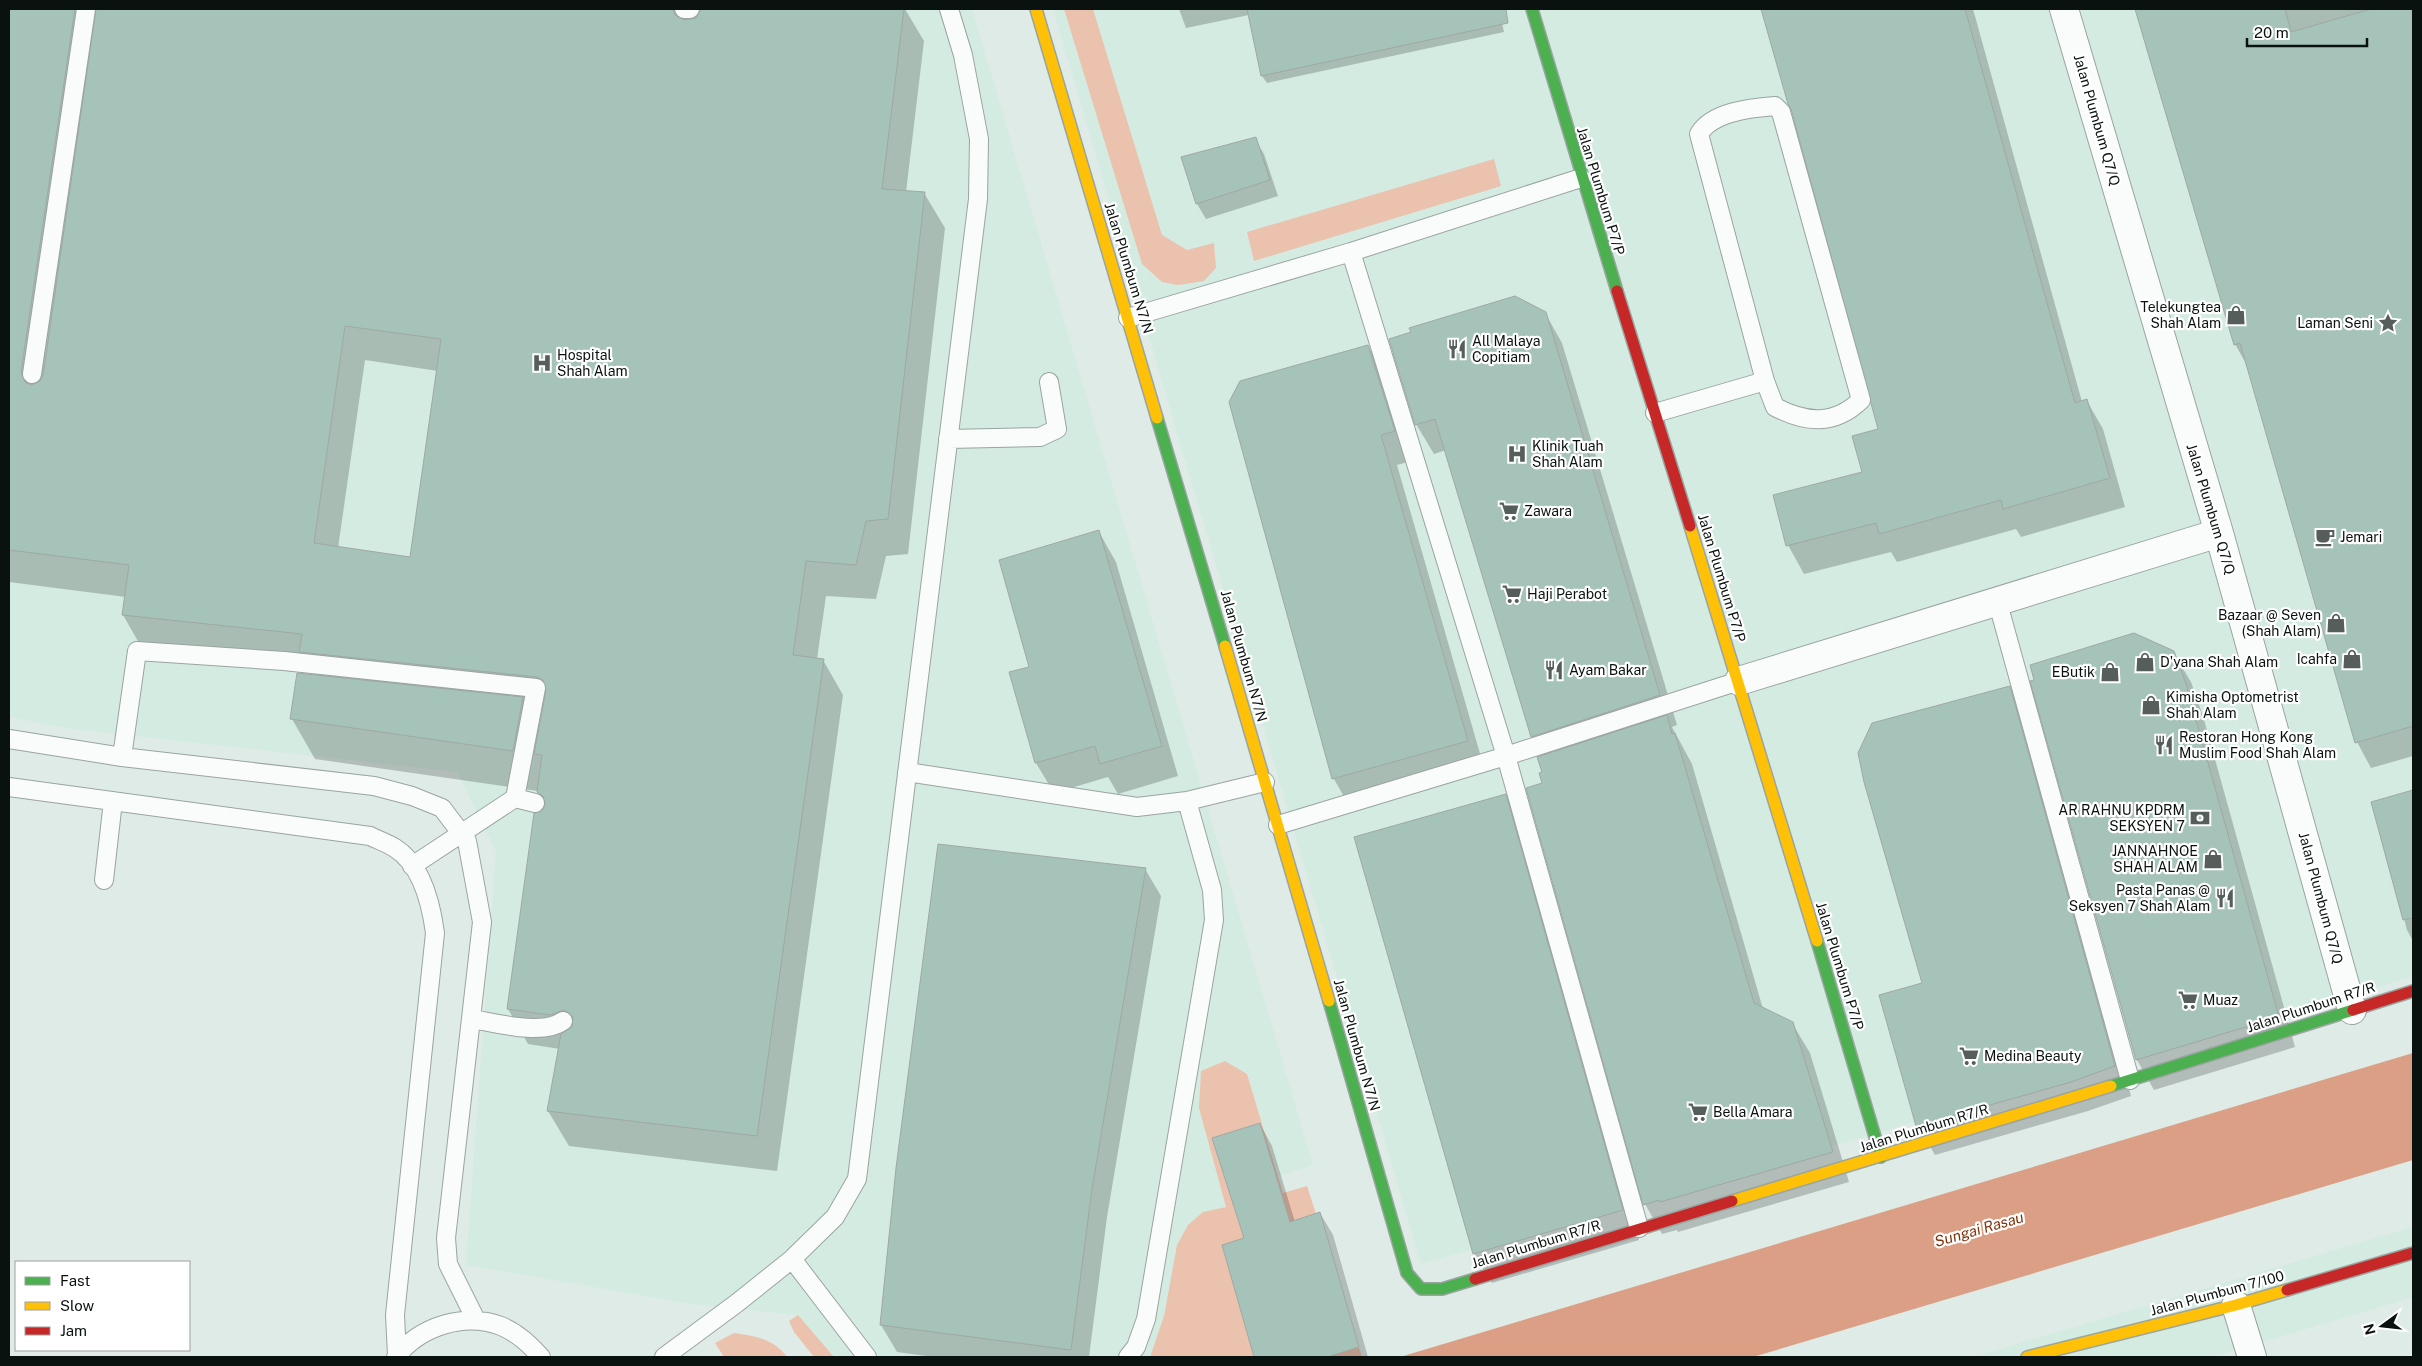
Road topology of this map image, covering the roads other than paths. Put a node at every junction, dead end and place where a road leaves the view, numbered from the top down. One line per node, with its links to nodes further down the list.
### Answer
1 (86, 9): 9 (lane)
2 (949, 9): 13 (lane)
3 (1036, 9): 8 (street, Jalan Plumbum N7/N)
4 (1532, 9): 6 (street, Jalan Plumbum P7/P)
5 (2064, 9): 14 (street, Jalan Plumbum Q7/Q)
6 (1581, 178): 7 (lane); 12 (street, Jalan Plumbum P7/P)
7 (1351, 252): 8 (lane); 19 (lane)
8 (1128, 318): 21 (street, Jalan Plumbum N7/N)
9 (32, 374)
10 (1765, 381): 10 (lane); 12 (lane)
11 (1049, 382): 13 (lane)
12 (1655, 413): 16 (street, Jalan Plumbum P7/P)
13 (948, 439): 20 (lane)
14 (2219, 533): 15 (street); 32 (street, Jalan Plumbum Q7/Q)
15 (1997, 600): 16 (street); 35 (lane)
16 (1739, 680): 19 (lane); 36 (street, Jalan Plumbum P7/P)
17 (9, 739): 18 (lane)
18 (122, 756): 23 (lane); 28 (lane)
19 (1506, 756): 27 (lane); 37 (lane)
20 (907, 772): 25 (lane); 39 (lane)
21 (1266, 782): 25 (lane); 27 (street, Jalan Plumbum N7/N)
22 (9, 787): 24 (lane)
23 (515, 798): 26 (lane); 28 (lane)
24 (113, 801): 29 (lane); 30 (lane)
25 (1187, 801): 47 (lane)
26 (535, 804)
27 (1278, 825): 40 (street, Jalan Plumbum N7/N)
28 (463, 835): 29 (lane); 33 (lane)
29 (412, 866): 43 (lane)
30 (104, 880)
31 (2413, 991): 32 (street, Jalan Plumbum R7/R)
32 (2352, 1010): 35 (street, Jalan Plumbum R7/R)
33 (472, 1019): 34 (lane); 42 (lane)
34 (563, 1021)
35 (2130, 1080): 36 (street, Jalan Plumbum R7/R)
36 (1881, 1157): 37 (street, Jalan Plumbum R7/R)
37 (1639, 1228): 40 (street, Jalan Plumbum R7/R)
38 (2413, 1253): 41 (street, Jalan Plumbum 7/100)
39 (792, 1258): 45 (lane); 46 (lane)
40 (1442, 1289)
41 (2236, 1305): 48 (street, Jalan Plumbum 7/100); 49 (street)
42 (476, 1320): 43 (lane); 44 (lane)
43 (397, 1356)
44 (541, 1357)
45 (664, 1357)
46 (867, 1357)
47 (1128, 1357)
48 (2027, 1357)
49 (2252, 1357)

